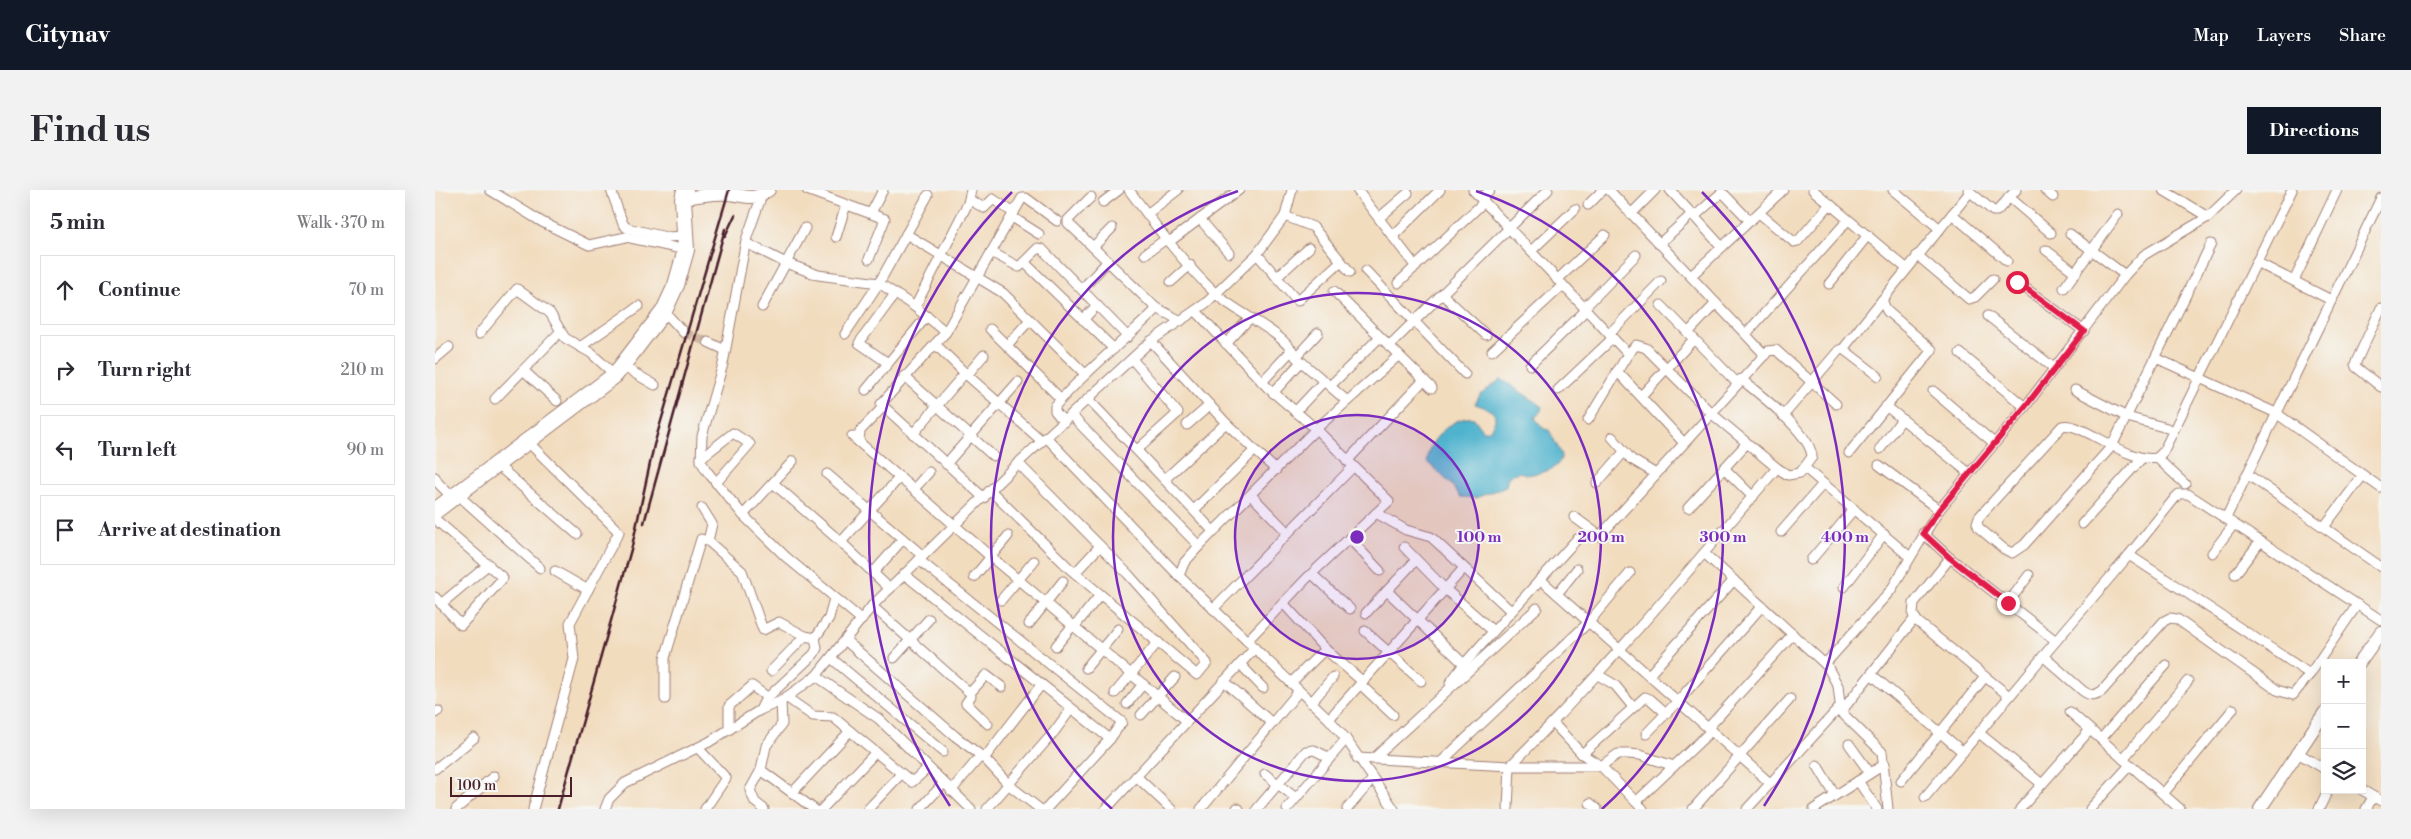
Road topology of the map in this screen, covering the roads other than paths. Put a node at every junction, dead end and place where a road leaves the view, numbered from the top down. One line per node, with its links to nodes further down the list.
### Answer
1 (489, 190): 72 (street)
2 (611, 190): 72 (street)
3 (807, 190): 40 (street)
4 (883, 190): 44 (street)
5 (971, 190): 37 (street)
6 (1119, 190): 39 (street)
7 (1129, 190): 46 (street)
8 (1178, 190): 46 (street)
9 (1239, 190): 55 (street)
10 (1292, 190): 52 (street)
11 (1440, 190): 68 (street)
12 (1473, 190): 38 (street)
13 (1490, 190): 38 (street)
14 (1549, 190): 61 (street)
15 (1603, 190): 42 (street)
16 (1609, 190): 47 (street)
17 (1655, 190): 47 (street)
18 (1670, 190): 51 (street)
19 (1783, 190): 45 (street)
20 (1813, 190): 41 (street)
21 (1893, 190): 62 (street)
22 (2045, 190): 35 (street)
23 (2163, 190): 53 (street)
24 (2236, 190): 53 (street)
25 (2292, 190): 94 (street)
26 (2337, 190): 108 (street)
27 (1359, 191): 54 (street)
28 (1969, 191): 31 (street); 48 (street)
29 (766, 192): 32 (main road); 73 (street)
30 (1408, 194): 54 (street)
31 (2013, 194): 65 (street)
32 (684, 195): 72 (highway)
33 (927, 195): 63 (street)
34 (1091, 197): 76 (street)
35 (2053, 197)
36 (2381, 198): 122 (street)
37 (970, 200): 50 (street); 84 (street)
38 (1483, 200): 61 (street); 97 (street)
39 (1103, 202)
40 (846, 204): 44 (street); 70 (street)
41 (1829, 204): 45 (street); 57 (street)
42 (1588, 205)
43 (1575, 209): 80 (street)
44 (871, 213): 89 (street)
45 (1759, 213): 58 (street)
46 (1147, 214): 71 (street)
47 (1631, 214): 74 (street)
48 (1952, 214): 62 (street); 90 (street)
49 (2118, 214): 81 (street)
50 (1013, 215): 56 (street); 64 (street); 82 (street)
51 (1693, 215): 58 (street); 74 (street); 77 (street)
52 (1285, 216): 86 (street); 92 (street)
53 (2208, 217): 102 (street)
54 (1379, 218): 68 (street)
55 (1200, 219): 71 (street); 83 (street)
56 (1057, 220)
57 (1849, 220): 69 (street); 149 (street)
58 (1750, 221): 77 (street)
59 (805, 228): 95 (street)
60 (1112, 228): 76 (street)
61 (1509, 229): 80 (street); 120 (street)
62 (1939, 229): 88 (street)
63 (906, 234): 84 (street); 111 (street)
64 (1039, 234)
65 (2051, 234)
66 (2069, 234): 81 (street)
67 (1605, 235): 112 (street)
68 (1393, 236): 97 (street)
69 (1867, 236): 98 (street); 114 (street)
70 (836, 237)
71 (1167, 240): 85 (street); 96 (street)
72 (685, 243): 133 (highway)
73 (746, 243): 95 (street); 165 (street)
74 (1659, 244): 103 (street)
75 (2211, 244): 173 (street)
76 (1093, 247): 91 (street)
77 (1722, 247): 103 (street)
78 (1309, 248): 105 (street)
79 (2046, 250): 101 (street)
80 (1531, 251): 112 (street)
81 (2093, 251): 101 (street); 102 (street)
82 (991, 252): 93 (street); 104 (street)
83 (1229, 253)
84 (942, 254): 104 (street); 128 (street)
85 (1145, 254)
86 (1257, 254): 105 (street); 119 (street)
87 (1636, 255): 131 (street)
88 (1917, 255): 98 (street); 106 (street)
89 (869, 259)
90 (2007, 260)
91 (1108, 261): 116 (street); 130 (street)
92 (1341, 261): 100 (street); 105 (street)
93 (1024, 262): 116 (street); 138 (street)
94 (2256, 262): 108 (street); 188 (street)
95 (786, 263): 111 (street); 127 (street)
96 (1190, 265): 109 (street); 119 (street)
97 (1416, 266): 113 (street)
98 (1906, 268): 121 (street)
99 (1366, 271): 140 (street)
100 (1350, 272)
101 (2076, 273): 115 (street)
102 (2125, 275): 142 (street)
103 (1691, 276): 123 (street)
104 (976, 277): 137 (street); 144 (street)
105 (1277, 277)
106 (1993, 279)
107 (1661, 281): 151 (street)
108 (2294, 281): 122 (street)
109 (1171, 282)
110 (2017, 282): 142 (street)
111 (879, 283): 118 (street); 148 (street)
112 (1560, 283): 131 (street); 166 (street)
113 (1398, 284)
114 (1829, 284)
115 (2064, 288)
116 (1081, 290): 124 (street)
117 (1334, 291): 154 (street)
118 (895, 294): 128 (street); 176 (street)
119 (1216, 294): 132 (street); 136 (street)
120 (1443, 295): 140 (street); 150 (street)
121 (1882, 300): 164 (street); 214 (street)
122 (2331, 300): 218 (street)
123 (1716, 303): 149 (street); 152 (street)
124 (1097, 305): 138 (street); 153 (street)
125 (1661, 305): 152 (street)
126 (639, 306): 162 (street)
127 (762, 307)
128 (915, 307): 134 (street)
129 (2381, 308): 196 (street)
130 (1157, 309): 139 (street); 153 (street)
131 (1585, 309): 151 (street); 177 (street)
132 (1195, 310): 139 (street); 158 (street)
133 (664, 311): 145 (street); 181 (highway)
134 (927, 316): 144 (street); 176 (street)
135 (1988, 316): 179 (street)
136 (1249, 319): 158 (street); 172 (street)
137 (1030, 320): 159 (street); 184 (street)
138 (1083, 320): 163 (street)
139 (1181, 321): 155 (street)
140 (1415, 321): 160 (street); 185 (street)
141 (990, 329): 159 (street)
142 (2084, 331): 179 (street)
143 (560, 332): 147 (street); 162 (street); 180 (street)
144 (946, 332): 157 (street)
145 (684, 333)
146 (1318, 333): 172 (street)
147 (479, 334)
148 (845, 334)
149 (1746, 334): 169 (street)
150 (1486, 335)
151 (1611, 336): 168 (street); 199 (street)
152 (1691, 336): 178 (street); 190 (street)
153 (1128, 337): 163 (street)
154 (1380, 337): 160 (street); 194 (street)
155 (1151, 341): 175 (street); 211 (street)
156 (707, 342): 165 (street)
157 (935, 344): 183 (street); 186 (street)
158 (1226, 344): 192 (street)
159 (1007, 345): 205 (street)
160 (1389, 346): 171 (street)
161 (449, 347): 174 (street)
162 (580, 347): 181 (street)
163 (1114, 349): 184 (street)
164 (1843, 349): 187 (street); 193 (street)
165 (725, 350): 244 (street)
166 (1492, 352)
167 (1960, 353): 215 (street)
168 (1627, 354): 178 (street); 182 (street)
169 (1765, 354): 190 (street); 193 (street)
170 (984, 355): 183 (street)
171 (1398, 356): 189 (street); 208 (street)
172 (1296, 357): 192 (street); 194 (street); 202 (street)
173 (2156, 358): 188 (street); 221 (street)
174 (435, 359)
175 (1132, 359): 206 (street); 239 (street)
176 (888, 363): 198 (street)
177 (1530, 365)
178 (1666, 368): 203 (street); 217 (street)
179 (2055, 368): 215 (street)
180 (523, 370): 204 (street); 207 (street)
181 (618, 370): 195 (street); 233 (highway)
182 (1617, 371): 203 (street); 223 (street)
183 (966, 374): 209 (street); 213 (street)
184 (1084, 374): 205 (street)
185 (1465, 374)
186 (904, 376): 212 (street); 213 (street)
187 (1878, 376)
188 (2199, 376): 218 (street); 246 (street)
189 (1423, 380): 197 (street); 251 (street)
190 (1739, 381): 217 (street); 220 (street)
191 (1018, 382): 209 (street)
192 (1262, 382): 202 (street)
193 (1812, 382): 210 (street); 220 (street)
194 (1327, 384): 208 (street); 216 (street)
195 (655, 385)
196 (2381, 387)
197 (1432, 388)
198 (866, 390)
199 (1558, 390)
200 (2075, 390): 221 (street)
201 (1933, 391): 236 (street)
202 (1273, 393): 216 (street)
203 (1641, 396): 234 (street)
204 (495, 399)
205 (1061, 399): 224 (street)
206 (1089, 400): 219 (street); 239 (street)
207 (557, 401)
208 (1347, 401): 228 (street)
209 (999, 404): 230 (street); 232 (street)
210 (1836, 404)
211 (1209, 405): 225 (street); 226 (street)
212 (883, 406): 229 (street); 264 (street)
213 (937, 406): 229 (street); 230 (street)
214 (1887, 406): 222 (street); 242 (street)
215 (2025, 407): 236 (street)
216 (1295, 412): 228 (street)
217 (1711, 413): 234 (street); 235 (street)
218 (2275, 413): 261 (street); 262 (street)
219 (1071, 415): 224 (street); 308 (street)
220 (1783, 416): 255 (street)
221 (2127, 417): 227 (street); 237 (street)
222 (1902, 419): 238 (street); 258 (street)
223 (1588, 420)
224 (1064, 422): 232 (street)
225 (1226, 423): 240 (street); 265 (street)
226 (1187, 425)
227 (2167, 428)
228 (1316, 430): 251 (street); 256 (street)
229 (913, 434): 250 (street)
230 (970, 435): 243 (street); 250 (street)
231 (1612, 437): 241 (street)
232 (1044, 439): 248 (street); 334 (street)
233 (527, 441): 249 (highway); 343 (street)
234 (1683, 443): 260 (street)
235 (1747, 443): 253 (street); 254 (street)
236 (1994, 443): 258 (street)
237 (2112, 446): 237 (street); 245 (street)
238 (1880, 449)
239 (1137, 450): 265 (street)
240 (1255, 450): 256 (street); 281 (street)
241 (1624, 452): 260 (street); 268 (street)
242 (1849, 453)
243 (993, 456)
244 (701, 458): 266 (street); 266 (street)
245 (2142, 458): 246 (street); 290 (street)
246 (2157, 458): 270 (street)
247 (793, 461): 267 (street)
248 (1018, 463): 273 (street); 307 (street)
249 (496, 464): 275 (highway); 298 (street)
250 (946, 464): 277 (street)
251 (1350, 464): 285 (street); 296 (street)
252 (1879, 465): 282 (street)
253 (1724, 468): 276 (street); 279 (street)
254 (1777, 468): 255 (street); 276 (street)
255 (1805, 468): 269 (street)
256 (1276, 470): 274 (street)
257 (929, 472): 272 (street)
258 (1969, 472): 282 (street)
259 (827, 474): 284 (street)
260 (1656, 474): 287 (street)
261 (2247, 474): 288 (street); 293 (street)
262 (2363, 475): 271 (street); 293 (street)
263 (435, 477): 275 (street)
264 (900, 477): 272 (street); 284 (street)
265 (1165, 479): 281 (street)
266 (716, 483): 286 (street)
267 (773, 483): 286 (street); 305 (street)
268 (1597, 483)
269 (1823, 484): 280 (street); 295 (street)
270 (2185, 484)
271 (2381, 488)
272 (914, 489): 292 (street)
273 (990, 490): 277 (street); 328 (street)
274 (1251, 495): 294 (street); 296 (street)
275 (455, 496): 283 (highway); 322 (street)
276 (1753, 497): 310 (street)
277 (983, 498): 292 (street)
278 (703, 508): 304 (street)
279 (1688, 508)
280 (1854, 509): 299 (street); 318 (street)
281 (1194, 510): 294 (street)
282 (1939, 510): 297 (street)
283 (435, 511)
284 (870, 511): 302 (street); 305 (street)
285 (1377, 513): 301 (street); 323 (street)
286 (743, 515): 347 (street)
287 (1574, 517)
288 (2226, 518): 291 (street); 312 (street)
289 (435, 519): 320 (street)
290 (2082, 524)
291 (2235, 524): 306 (street); 311 (street)
292 (955, 525): 313 (street); 315 (street)
293 (2324, 528): 321 (street)
294 (1214, 532): 308 (street)
295 (1781, 532)
296 (1288, 533): 357 (street)
297 (1923, 533): 314 (street); 316 (street)
298 (577, 534)
299 (1884, 534): 314 (street); 340 (street)
300 (1008, 536): 313 (street)
301 (1349, 538): 326 (street); 331 (street)
302 (903, 539): 315 (street); 327 (street)
303 (1577, 539): 337 (street)
304 (708, 541): 374 (street); 422 (street)
305 (841, 542): 327 (street)
306 (2260, 542): 332 (street); 353 (street)
307 (1100, 546): 328 (street); 380 (street)
308 (1199, 546): 334 (street)
309 (1404, 547): 317 (street)
310 (1704, 553): 338 (street); 385 (street)
311 (2212, 553)
312 (2129, 555): 379 (street); 399 (street)
313 (991, 557): 335 (street); 336 (street)
314 (1910, 557): 393 (street)
315 (921, 558): 330 (street); 451 (street)
316 (1950, 558): 351 (street); 361 (street)
317 (1416, 560): 342 (street); 344 (street)
318 (1811, 560)
319 (1034, 561): 336 (street)
320 (489, 564): 349 (street); 349 (street)
321 (2381, 567)
322 (540, 568)
323 (1464, 568): 342 (street); 359 (street)
324 (1577, 569): 345 (street)
325 (555, 571): 343 (street)
326 (1380, 571)
327 (873, 573): 341 (street)
328 (1075, 573): 346 (street)
329 (1630, 573): 366 (street)
330 (904, 574): 341 (street); 412 (street)
331 (1312, 574): 352 (street); 358 (street)
332 (2235, 574)
333 (2029, 575): 351 (street)
334 (1179, 576): 357 (street)
335 (974, 577)
336 (1019, 579): 348 (street); 350 (street)
337 (1540, 579): 345 (street); 359 (street)
338 (1734, 580): 355 (street); 401 (street)
339 (1063, 581): 350 (street)
340 (1843, 587)
341 (890, 589): 354 (street)
342 (1445, 589): 365 (street); 371 (street)
343 (588, 590): 502 (street)
344 (1387, 591): 360 (street); 365 (street)
345 (1557, 594): 366 (street)
346 (1100, 595): 368 (street); 380 (street)
347 (834, 598): 363 (street); 375 (street)
348 (1001, 600)
349 (438, 601)
350 (1046, 603): 367 (street); 368 (street)
351 (2008, 603): 379 (street)
352 (1283, 604): 378 (street); 384 (street)
353 (2357, 605): 364 (street); 399 (street)
354 (871, 606): 363 (street); 377 (street)
355 (1762, 606): 373 (street); 425 (street)
356 (1537, 608): 416 (street)
357 (1213, 609): 378 (street)
358 (1350, 609)
359 (1511, 611): 371 (street)
360 (1366, 613)
361 (1915, 618): 398 (street); 405 (street)
362 (929, 619): 377 (street)
363 (862, 620): 376 (street)
364 (2381, 620)
365 (1416, 621): 386 (street); 392 (street)
366 (1589, 622): 385 (street); 467 (street)
367 (1029, 624)
368 (1074, 625): 381 (street); 383 (street)
369 (1118, 629): 383 (street)
370 (1365, 631): 386 (street)
371 (1493, 631): 392 (street)
372 (2381, 633): 390 (main road)
373 (1793, 634): 393 (street); 445 (street)
374 (805, 636): 375 (street); 396 (street)
375 (815, 638): 421 (street)
376 (845, 640): 388 (street); 462 (street)
377 (909, 641): 389 (street); 417 (street)
378 (1247, 641): 382 (street)
379 (2055, 641): 387 (street)
380 (1157, 642): 397 (street)
381 (1056, 646)
382 (1255, 648): 391 (street); 409 (street)
383 (1102, 649): 395 (street); 397 (street)
384 (1325, 649): 409 (street); 410 (street)
385 (1620, 650): 400 (street); 401 (street)
386 (1388, 652): 406 (street); 410 (street)
387 (2043, 656): 399 (street); 420 (street)
388 (831, 658): 402 (street); 457 (street)
389 (894, 658)
390 (2362, 659)
391 (1240, 664): 407 (street); 414 (street)
392 (1464, 664): 416 (street)
393 (1825, 664): 431 (street)
394 (2166, 665): 453 (street)
395 (1086, 668)
396 (771, 671)
397 (1131, 674): 411 (street); 418 (street)
398 (1871, 674): 431 (street); 447 (street)
399 (2310, 674)
400 (1598, 675): 428 (street); 441 (street)
401 (1649, 675): 425 (street)
402 (816, 676): 423 (street); 475 (street)
403 (1175, 677): 419 (street)
404 (1333, 677): 426 (street)
405 (1985, 677): 420 (street); 447 (street)
406 (1421, 680)
407 (1224, 681): 439 (street); 440 (street)
408 (2188, 681): 466 (street)
409 (1291, 683): 415 (street)
410 (1361, 683): 436 (street); 438 (street)
411 (1143, 684): 419 (street); 427 (street)
412 (1041, 685): 429 (street); 462 (street)
413 (1002, 687): 417 (street)
414 (1263, 688)
415 (1299, 691): 426 (street); 440 (street)
416 (1445, 692): 465 (street)
417 (969, 693): 442 (street)
418 (1115, 693)
419 (1158, 696): 435 (street); 439 (street)
420 (2009, 696): 448 (street)
421 (767, 697): 430 (street); 443 (street)
422 (665, 699)
423 (783, 699): 430 (street); 444 (street); 476 (street)
424 (1790, 699): 461 (street)
425 (1678, 701): 434 (street); 445 (street)
426 (1311, 702): 438 (street)
427 (1127, 704)
428 (1633, 707): 434 (street); 460 (street)
429 (1071, 709): 451 (street); 489 (street)
430 (760, 710): 443 (street)
431 (1840, 710): 468 (street); 485 (street)
432 (2233, 710): 493 (street)
433 (2070, 712): 446 (street)
434 (1666, 713): 449 (street)
435 (1141, 715)
436 (1393, 715)
437 (2321, 718): 459 (main road)
438 (1329, 719): 452 (street)
439 (1187, 721): 481 (street)
440 (1272, 723): 516 (street)
441 (1553, 723): 460 (street); 470 (street)
442 (988, 724)
443 (729, 730): 455 (street)
444 (850, 730): 456 (street); 491 (street)
445 (1710, 730): 461 (street); 472 (street)
446 (2090, 730): 453 (street); 488 (street)
447 (1941, 733): 458 (street); 484 (street)
448 (1979, 733): 458 (street); 488 (street)
449 (1646, 734)
450 (474, 738): 474 (street)
451 (1110, 739): 513 (street)
452 (1346, 739): 463 (street); 464 (street)
453 (2101, 739): 466 (street)
454 (1849, 744): 477 (street)
455 (698, 748): 503 (street); 504 (street)
456 (876, 752): 478 (street); 507 (street)
457 (943, 752)
458 (1963, 752): 496 (street)
459 (2296, 752): 473 (street); 530 (main road)
460 (1582, 754): 471 (street)
461 (1740, 756): 485 (street); 522 (street)
462 (984, 757): 489 (street); 490 (street)
463 (1330, 758): 487 (street); 497 (street)
464 (1357, 758): 465 (street); 482 (street)
465 (1373, 759): 467 (street)
466 (2126, 762): 493 (street); 528 (street)
467 (1440, 763): 470 (street)
468 (1885, 764): 477 (street); 526 (street)
469 (1817, 765): 495 (street)
470 (1510, 766): 471 (street); 521 (street)
471 (1601, 766): 472 (street); 500 (street)
472 (1674, 766): 500 (street)
473 (2321, 767)
474 (435, 768)
475 (928, 768): 478 (street); 486 (street)
476 (761, 770): 491 (street); 499 (street)
477 (1870, 773): 483 (street)
478 (901, 774): 508 (street)
479 (1265, 774): 487 (street)
480 (494, 776): 501 (street)
481 (1136, 776): 514 (street); 515 (street)
482 (1372, 780): 519 (street); 520 (street)
483 (1858, 781): 495 (street); 525 (street)
484 (1901, 781)
485 (1770, 783): 523 (street)
486 (943, 784): 490 (street); 509 (street)
487 (1278, 784): 497 (street); 517 (street)
488 (2042, 784): 527 (street)
489 (1009, 785): 511 (street); 512 (street)
490 (951, 791): 510 (street)
491 (793, 792): 506 (street)
492 (2366, 792): 498 (street)
493 (2163, 794): 529 (street)
494 (2326, 794): 531 (street)
495 (1835, 795): 524 (street)
496 (1925, 797)
497 (1296, 798): 518 (street)
498 (2377, 799): 532 (street)
499 (753, 806): 505 (street)
500 (1640, 806)
501 (456, 809)
502 (533, 809)
503 (605, 809)
504 (705, 809)
505 (763, 809)
506 (814, 809)
507 (822, 809)
508 (868, 809)
509 (920, 809)
510 (971, 809)
511 (987, 809)
512 (1040, 809)
513 (1046, 809)
514 (1106, 809)
515 (1171, 809)
516 (1201, 809)
517 (1257, 809)
518 (1287, 809)
519 (1347, 809)
520 (1393, 809)
521 (1508, 809)
522 (1693, 809)
523 (1747, 809)
524 (1814, 809)
525 (1877, 809)
526 (1888, 809)
527 (2020, 809)
528 (2090, 809)
529 (2180, 809)
530 (2260, 809)
531 (2319, 809)
532 (2366, 809)

